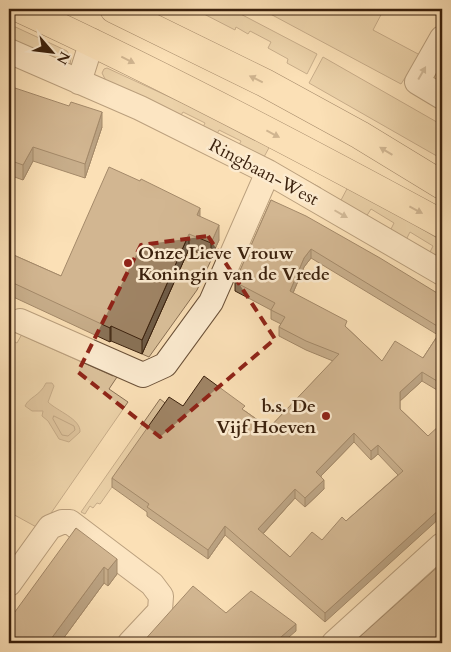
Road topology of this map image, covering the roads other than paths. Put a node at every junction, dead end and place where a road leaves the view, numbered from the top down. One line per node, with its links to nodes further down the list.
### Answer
1 (21, 9): 4 (main road)
2 (114, 9): 9 (main road, one-way to 2)
3 (442, 38): 7 (street, one-way to 3)
4 (92, 42): 6 (street); 10 (main road, one-way to 10)
5 (9, 51): 6 (street, Ringbaan-West)
6 (80, 82): 8 (street, Ringbaan-West)
7 (442, 97)
8 (268, 172): 11 (street, Ringbaan-West, one-way to 11); 12 (street)
9 (442, 184)
10 (442, 224)
11 (442, 273)
12 (20, 321)
13 (442, 546): 16 (street)
14 (9, 584): 15 (street)
15 (130, 643)
16 (334, 643)

